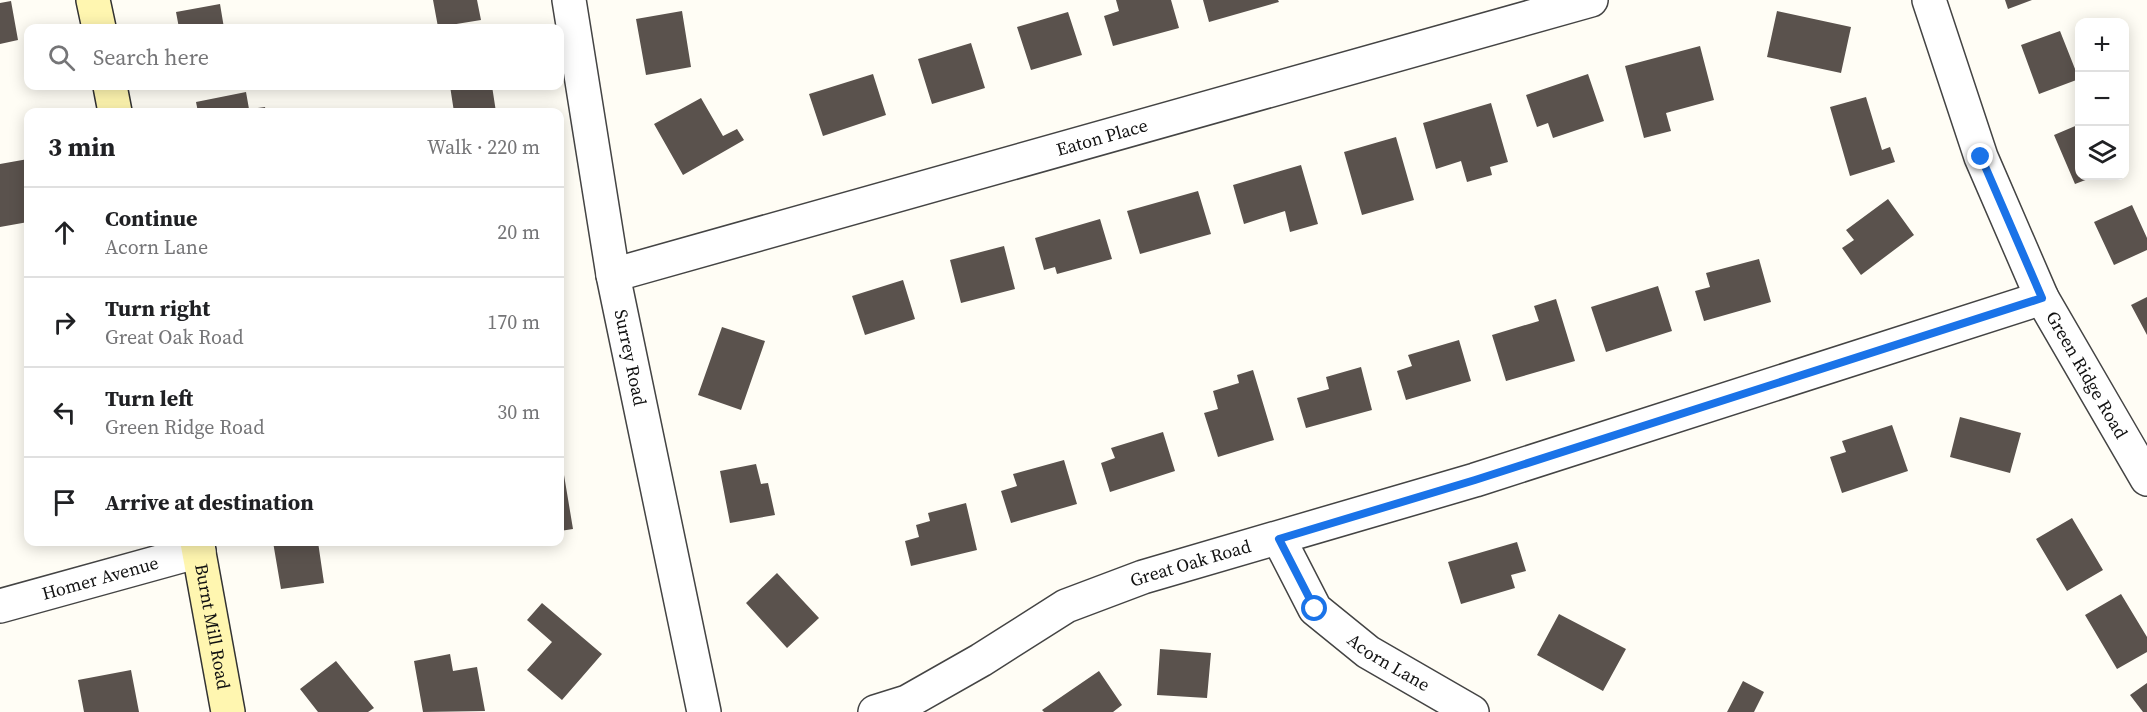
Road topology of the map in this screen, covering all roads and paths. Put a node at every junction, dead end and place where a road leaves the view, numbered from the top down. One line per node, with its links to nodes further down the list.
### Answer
1 (93, 0): 5 (main road)
2 (569, 0): 8 (street, Surrey Road)
3 (1591, 0): 8 (street, Eaton Place)
4 (1929, 0): 9 (street, Green Ridge Road)
5 (98, 24)
6 (111, 90): 7 (main road)
7 (114, 108)
8 (613, 275): 15 (street, Surrey Road)
9 (2042, 298): 10 (street, Green Ridge Road); 11 (street, Great Oak Road)
10 (2147, 480)
11 (1279, 539): 16 (street, Great Oak Road); 17 (street, Acorn Lane)
12 (198, 546): 13 (street, Homer Avenue); 14 (main road, Burnt Mill Road)
13 (0, 606)
14 (228, 712)
15 (704, 712)
16 (875, 712)
17 (1472, 712)

